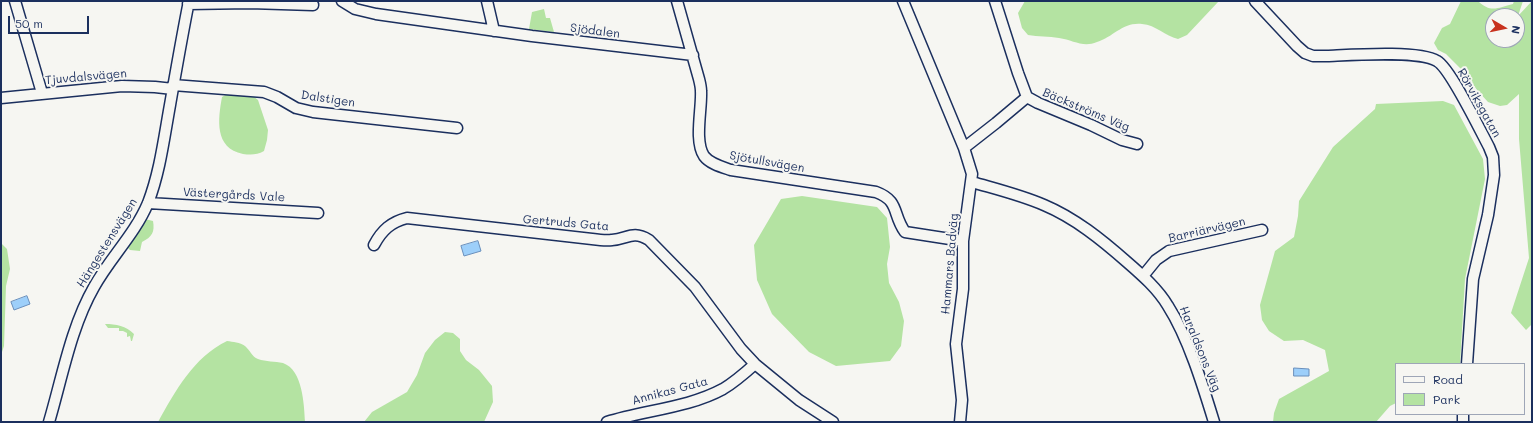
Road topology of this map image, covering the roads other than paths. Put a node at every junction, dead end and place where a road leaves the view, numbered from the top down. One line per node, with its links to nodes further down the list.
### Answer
1 (15, 1): 13 (street)
2 (342, 1): 10 (street, Sjödalen)
3 (487, 1): 10 (street)
4 (677, 1): 11 (street, Sjötullsvägen)
5 (903, 1): 18 (street, Hammars Badväg)
6 (995, 1): 14 (street, Bäckströms Väg)
7 (1255, 1): 26 (street, Rörviksgatan)
8 (189, 3): 9 (street, Hängestensvägen); 12 (street, Hängestensvägen)
9 (313, 4)
10 (494, 31): 11 (street, Sjödalen)
11 (693, 55): 23 (street, Sjötullsvägen)
12 (173, 87): 13 (street, Tjuvdalsvägen); 16 (street, Dalstigen); 20 (street, Hängestensvägen)
13 (42, 93): 15 (street, Tjuvdalsvägen)
14 (1027, 97): 17 (street, Bäckströms Väg); 18 (street, Bäckströms Väg)
15 (1, 98)
16 (457, 128)
17 (1137, 144)
18 (964, 148): 19 (street, Hammars Badväg)
19 (972, 182): 23 (street, Hammars Badväg); 25 (street, Haraldsons Väg)
20 (148, 203): 21 (street, Västergårds Vale); 28 (street, Hängestensvägen)
21 (318, 213)
22 (1262, 230): 25 (street, Barriärvägen)
23 (962, 241): 31 (street, Hammars Badväg)
24 (374, 245): 27 (street, Gertruds Gata)
25 (1143, 276): 32 (street, Haraldsons Väg)
26 (1467, 363)
27 (755, 364): 29 (street, Annikas Gata); 30 (street, Gertruds Gata)
28 (48, 422)
29 (607, 422)
30 (833, 422)
31 (960, 422)
32 (1214, 422)

